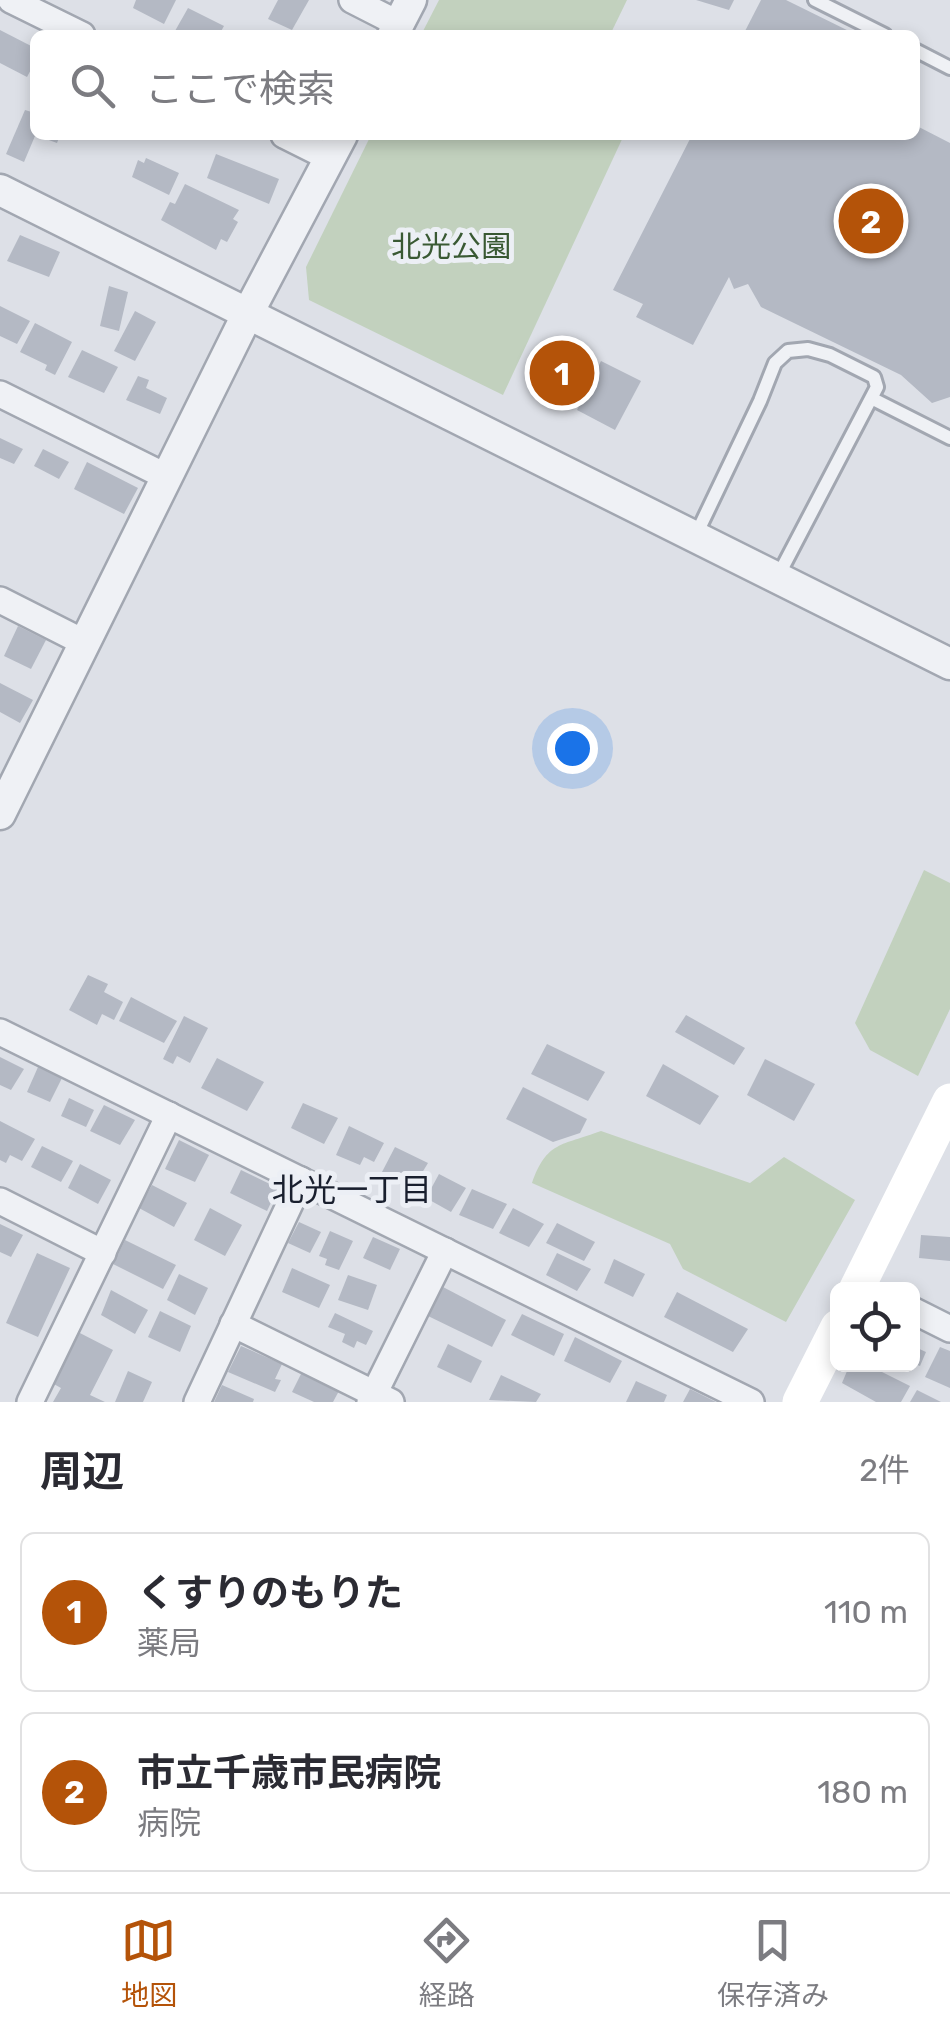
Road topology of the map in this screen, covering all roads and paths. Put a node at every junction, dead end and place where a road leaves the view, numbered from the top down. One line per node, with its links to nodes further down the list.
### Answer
1 (11, 0): 5 (street)
2 (352, 0): 4 (street)
3 (815, 0): 6 (lane)
4 (401, 20)
5 (72, 30)
6 (875, 30)
7 (920, 53): 8 (lane)
8 (950, 68)
9 (308, 140): 10 (street)
10 (336, 146): 12 (street)
11 (0, 190): 12 (street)
12 (248, 313): 16 (street); 17 (street)
13 (0, 394): 16 (street)
14 (872, 399): 15 (lane); 17 (lane); 18 (lane)
15 (950, 438)
16 (168, 477): 20 (street)
17 (694, 536): 18 (street)
18 (777, 578): 21 (street)
19 (0, 600): 20 (street)
20 (85, 643): 22 (street)
21 (950, 664)
22 (10, 768): 23 (street)
23 (0, 814)
24 (0, 1032): 26 (street)
25 (950, 1101): 31 (main road)
26 (168, 1115): 27 (street); 30 (street)
27 (301, 1180): 29 (street); 33 (street)
28 (0, 1201): 30 (street)
29 (445, 1251): 36 (street); 39 (street)
30 (103, 1254): 37 (street)
31 (864, 1282)
32 (920, 1314): 34 (street)
33 (234, 1324): 36 (street); 38 (street)
34 (950, 1329)
35 (830, 1342): 40 (main road)
36 (378, 1399)
37 (30, 1402)
38 (197, 1402)
39 (752, 1402)
40 (800, 1402)

